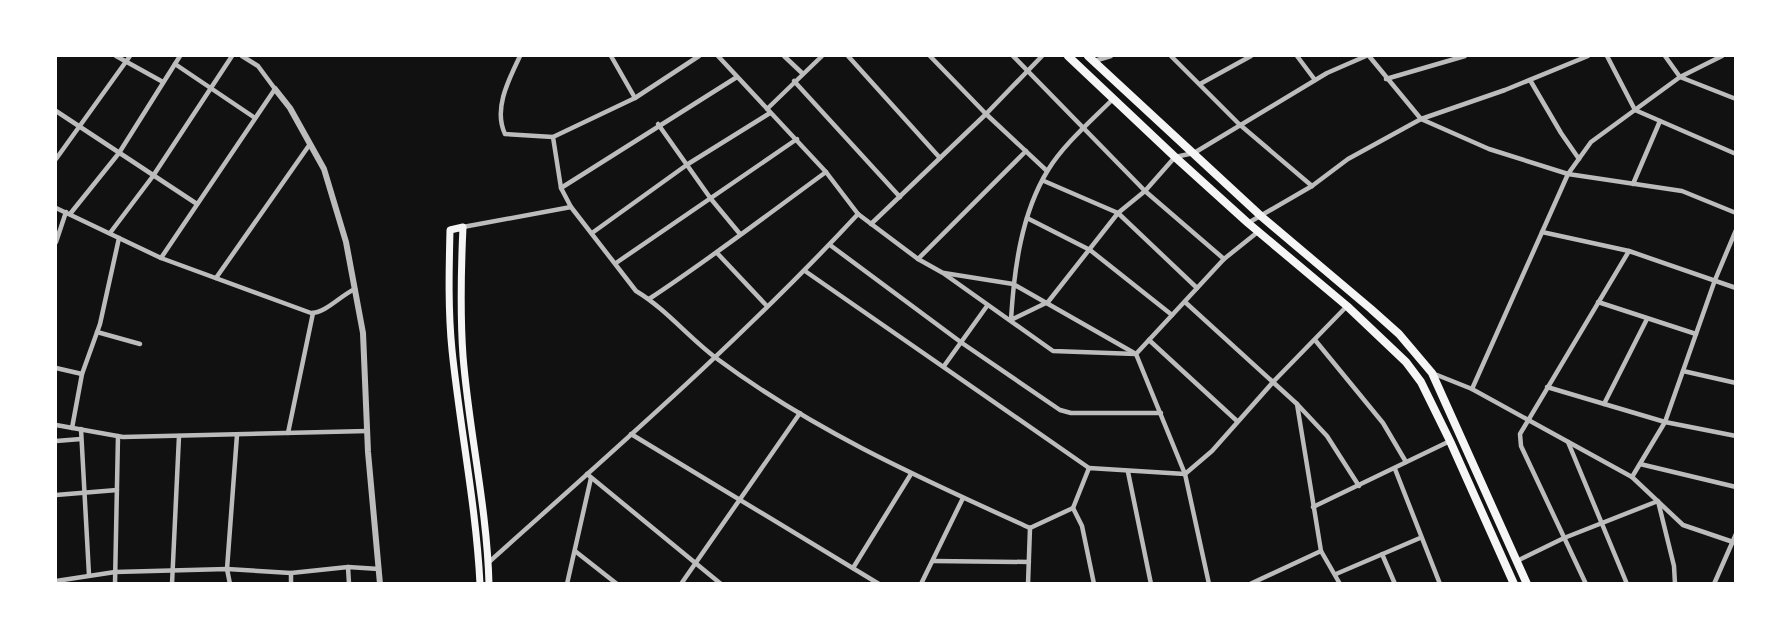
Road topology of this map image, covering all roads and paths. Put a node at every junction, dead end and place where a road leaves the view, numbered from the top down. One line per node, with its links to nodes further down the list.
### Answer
1 (116, 56): 29 (street)
2 (130, 56): 29 (street)
3 (180, 56): 31 (street)
4 (232, 56): 43 (street)
5 (242, 56): 42 (street)
6 (520, 56): 58 (street)
7 (611, 56): 44 (street)
8 (685, 56): 30 (street)
9 (699, 56): 30 (street)
10 (718, 56): 34 (street)
11 (784, 56): 33 (street)
12 (822, 56): 33 (street)
13 (848, 56): 66 (street)
14 (930, 56): 50 (street)
15 (1013, 56): 32 (street)
16 (1042, 56): 32 (street)
17 (1068, 56): 45 (main road)
18 (1111, 56): 28 (street)
19 (1171, 56): 41 (street)
20 (1251, 56): 41 (street)
21 (1297, 56): 37 (street)
22 (1368, 56): 36 (street); 37 (street)
23 (1466, 56): 36 (street)
24 (1588, 56): 38 (street)
25 (1607, 56): 47 (street)
26 (1665, 56): 35 (street)
27 (1722, 56): 35 (street)
28 (1091, 58): 63 (main road)
29 (126, 61): 40 (street); 56 (street)
30 (690, 62): 44 (street)
31 (175, 64): 40 (street); 43 (street)
32 (1027, 70): 50 (street); 57 (street)
33 (802, 73): 39 (street)
34 (737, 77): 49 (street); 54 (street)
35 (1680, 77): 46 (street); 47 (street)
36 (1386, 79): 52 (street)
37 (1315, 80): 55 (street)
38 (1530, 80): 52 (street); 68 (street)
39 (794, 81): 49 (street); 79 (street)
40 (163, 82): 62 (street)
41 (1200, 84): 55 (street)
42 (275, 89): 51 (street); 60 (street)
43 (210, 90): 51 (street); 73 (street)
44 (635, 98): 58 (street)
45 (1113, 99): 57 (street); 65 (main road)
46 (1736, 99)
47 (1635, 110): 53 (street); 68 (street)
48 (56, 111): 56 (street)
49 (769, 111): 59 (street); 69 (street)
50 (986, 114): 61 (street); 66 (street)
51 (255, 118): 81 (street)
52 (1421, 119): 72 (street); 76 (street)
53 (1660, 121): 64 (street); 75 (street)
54 (658, 124): 69 (street); 77 (street)
55 (1239, 124): 63 (street); 76 (street)
56 (79, 125): 62 (street); 67 (street)
57 (1084, 128): 70 (street); 78 (street)
58 (553, 137): 77 (street)
59 (797, 139): 71 (street); 80 (street)
60 (310, 144): 113 (street); 118 (street)
61 (1026, 151): 70 (street); 107 (street)
62 (119, 153): 73 (street); 84 (street)
63 (1194, 153): 65 (street); 88 (main road)
64 (1736, 154)
65 (1175, 157): 78 (street); 90 (main road)
66 (939, 158): 79 (street)
67 (56, 159)
68 (1579, 159): 72 (street)
69 (688, 164): 80 (street); 97 (street)
70 (1047, 171): 74 (street)
71 (826, 172): 87 (street); 98 (street)
72 (1568, 174): 75 (street); 95 (street)
73 (153, 176): 81 (street); 96 (street)
74 (1044, 181): 85 (street); 89 (street)
75 (1633, 184): 86 (street)
76 (1312, 186): 88 (street)
77 (561, 188): 82 (street)
78 (1145, 191): 85 (street); 108 (street)
79 (900, 197): 91 (street)
80 (711, 199): 98 (street); 109 (street)
81 (197, 204): 106 (street)
82 (571, 207): 92 (street); 97 (street)
83 (56, 208): 84 (street)
84 (68, 213): 96 (street); 100 (street)
85 (1118, 213): 102 (street); 116 (street)
86 (1736, 213)
87 (858, 214): 91 (street); 101 (street)
88 (1262, 217): 90 (street); 105 (main road)
89 (1027, 218): 102 (street); 115 (street)
90 (1248, 223): 94 (main road)
91 (871, 224): 107 (street)
92 (463, 227): 198 (main road); 199 (main road)
93 (1736, 230): 114 (street)
94 (1259, 231): 108 (street); 110 (main road)
95 (1542, 232): 103 (street); 146 (street)
96 (110, 233): 99 (street)
97 (592, 233): 109 (street)
98 (740, 234): 104 (street)
99 (119, 238): 106 (street); 130 (street)
100 (56, 242)
101 (830, 245): 111 (street); 134 (street)
102 (1090, 250): 120 (street); 127 (street)
103 (1629, 251): 114 (street); 122 (street)
104 (718, 254): 119 (street); 123 (street)
105 (1311, 257): 110 (main road); 141 (main road)
106 (161, 258): 113 (street)
107 (918, 259): 112 (street)
108 (1224, 259): 116 (street)
109 (616, 263): 119 (street)
110 (1302, 267): 125 (main road)
111 (805, 271): 123 (street); 138 (street)
112 (943, 273): 115 (street); 124 (street)
113 (216, 278): 126 (street)
114 (1715, 280): 117 (street); 131 (street)
115 (1013, 284): 120 (street); 129 (street)
116 (1197, 288): 121 (street)
117 (1736, 288)
118 (356, 289): 126 (street); 157 (street)
119 (649, 299): 137 (street)
120 (1048, 302): 129 (street); 136 (street)
121 (1185, 302): 127 (street); 143 (street)
122 (1598, 302): 128 (street); 145 (street)
123 (766, 305): 137 (street)
124 (987, 306): 129 (street); 134 (street)
125 (1347, 306): 133 (street); 166 (main road)
126 (313, 313): 158 (street)
127 (1172, 315): 132 (street)
128 (1647, 318): 131 (street); 148 (street)
129 (1011, 320): 136 (street)
130 (97, 333): 135 (street); 142 (street)
131 (1696, 334): 140 (street)
132 (1149, 340): 136 (street); 152 (street)
133 (1316, 340): 143 (street); 168 (street)
134 (962, 343): 138 (street); 149 (street)
135 (140, 344)
136 (1136, 354): 149 (street)
137 (716, 358): 150 (street); 159 (street)
138 (944, 366): 170 (street)
139 (56, 368): 142 (street)
140 (1683, 371): 144 (street); 153 (street)
141 (1432, 373): 146 (street); 197 (main road)
142 (82, 375): 155 (street)
143 (1274, 381): 147 (street); 152 (street)
144 (1736, 383)
145 (1547, 387): 148 (street); 151 (street)
146 (1472, 389): 151 (street)
147 (1297, 404): 177 (street); 185 (street)
148 (1604, 404): 153 (street)
149 (1161, 412): 174 (street)
150 (800, 413): 173 (street); 183 (street)
151 (1528, 420): 167 (street); 191 (street)
152 (1237, 421): 174 (street)
153 (1665, 422): 163 (street); 169 (street)
154 (56, 425): 155 (street)
155 (72, 428): 156 (street)
156 (81, 429): 161 (street); 164 (street)
157 (367, 431): 158 (street); 205 (street)
158 (288, 433): 160 (street)
159 (631, 434): 175 (street); 183 (street)
160 (237, 435): 162 (street); 204 (street)
161 (118, 436): 162 (street); 179 (street)
162 (179, 436): 206 (street)
163 (1736, 436)
164 (81, 439): 165 (street); 180 (street)
165 (56, 441)
166 (1450, 441): 168 (street); 236 (main road)
167 (1568, 442): 176 (street); 187 (street)
168 (1406, 462): 171 (street)
169 (1640, 464): 176 (street); 178 (street)
170 (1089, 468): 172 (street); 186 (street)
171 (1395, 469): 177 (street); 190 (street)
172 (1128, 472): 174 (street); 229 (street)
173 (911, 474): 182 (street); 203 (street)
174 (1185, 474): 230 (street)
175 (589, 476): 193 (street); 199 (street); 201 (street)
176 (1632, 477): 184 (street)
177 (1359, 486): 185 (street)
178 (1736, 487)
179 (117, 490): 180 (street); 207 (street)
180 (84, 492): 181 (street); 210 (street)
181 (56, 495)
182 (963, 498): 188 (street); 196 (street)
183 (740, 500): 201 (street); 203 (street)
184 (1658, 501): 187 (street); 192 (street); 240 (street)
185 (1313, 507): 194 (street)
186 (1073, 508): 188 (street); 228 (street)
187 (1602, 524): 191 (street); 239 (street)
188 (1030, 528): 200 (street)
189 (1736, 534): 192 (street)
190 (1420, 538): 195 (street); 235 (street)
191 (1564, 538): 197 (street); 238 (street)
192 (1733, 543): 241 (street)
193 (575, 551): 221 (street); 222 (street)
194 (1321, 551): 209 (street); 211 (street)
195 (1382, 554): 209 (street); 234 (street)
196 (933, 561): 200 (street); 226 (street)
197 (1517, 561): 237 (main road)
198 (479, 562): 199 (main road); 219 (main road)
199 (489, 562): 220 (main road)
200 (1029, 562): 227 (street)
201 (695, 564): 223 (street); 224 (street)
202 (348, 567): 205 (street); 208 (street); 217 (street)
203 (853, 568): 225 (street)
204 (227, 569): 206 (street); 208 (street); 215 (street)
205 (379, 569): 218 (street)
206 (172, 570): 207 (street); 214 (street)
207 (115, 572): 210 (street); 213 (street)
208 (291, 573): 216 (street)
209 (1336, 574): 233 (street)
210 (89, 575): 212 (street)
211 (1270, 576): 231 (street); 232 (street)
212 (57, 582)
213 (115, 584)
214 (172, 584)
215 (230, 584)
216 (291, 584)
217 (349, 584)
218 (380, 584)
219 (480, 584)
220 (489, 584)
221 (567, 584)
222 (617, 584)
223 (681, 584)
224 (721, 584)
225 (879, 584)
226 (921, 584)
227 (1028, 584)
228 (1094, 584)
229 (1151, 584)
230 (1209, 584)
231 (1250, 584)
232 (1273, 584)
233 (1340, 584)
234 (1395, 584)
235 (1440, 584)
236 (1514, 584)
237 (1527, 584)
238 (1586, 584)
239 (1627, 584)
240 (1675, 584)
241 (1714, 584)

